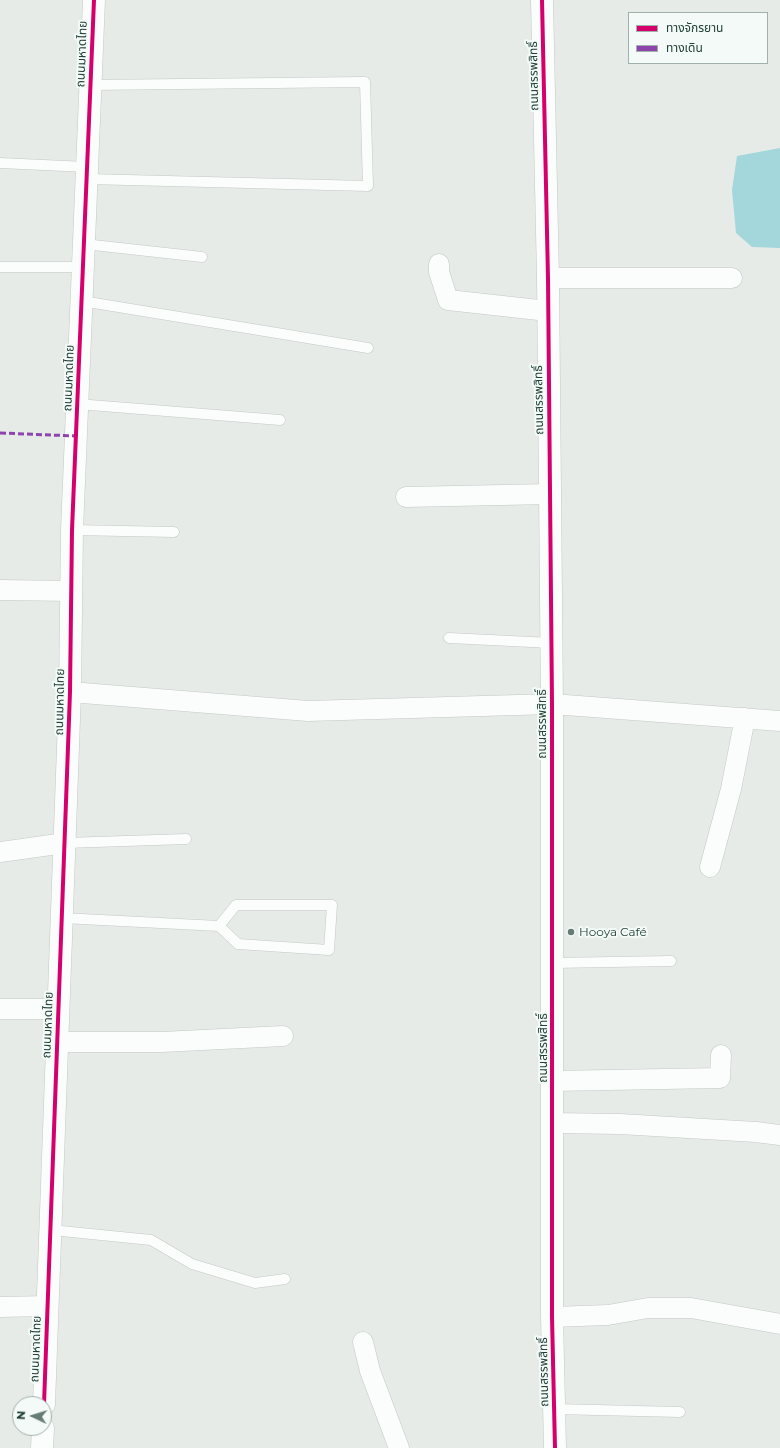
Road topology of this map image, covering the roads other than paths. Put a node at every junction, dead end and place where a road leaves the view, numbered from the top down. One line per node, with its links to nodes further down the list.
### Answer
1 (94, 0): 3 (street, ถนนมหาดไทย)
2 (542, 0): 11 (street, ถนนสรรพสิทธิ์)
3 (90, 85): 5 (street, ถนนมหาดไทย); 5 (lane)
4 (0, 163): 5 (lane)
5 (87, 173): 6 (street, ถนนมหาดไทย)
6 (84, 244): 7 (lane); 10 (street, ถนนมหาดไทย)
7 (202, 257)
8 (439, 264): 14 (street)
9 (0, 267): 10 (lane)
10 (83, 267): 13 (street, ถนนมหาดไทย)
11 (548, 278): 12 (street); 14 (street, ถนนสรรพสิทธิ์)
12 (732, 278)
13 (82, 301): 15 (lane); 16 (street, ถนนมหาดไทย)
14 (548, 311): 18 (street, ถนนสรรพสิทธิ์)
15 (368, 348)
16 (78, 404): 17 (lane); 20 (street, ถนนมหาดไทย)
17 (280, 420)
18 (550, 494): 19 (street); 25 (street, ถนนสรรพสิทธิ์)
19 (406, 497)
20 (72, 530): 21 (lane); 23 (street, ถนนมหาดไทย)
21 (174, 532)
22 (0, 590): 23 (street)
23 (72, 591): 26 (street, ถนนมหาดไทย)
24 (449, 638): 25 (lane)
25 (552, 643): 27 (street, ถนนสรรพสิทธิ์)
26 (70, 692): 27 (street); 31 (street, ถนนมหาดไทย)
27 (552, 704): 28 (street); 37 (street, ถนนสรรพสิทธิ์)
28 (745, 718): 29 (street); 33 (street)
29 (780, 721)
30 (186, 840): 31 (lane)
31 (65, 843): 32 (street); 34 (street, ถนนมหาดไทย)
32 (0, 852)
33 (710, 868)
34 (62, 918): 35 (lane); 39 (street, ถนนมหาดไทย)
35 (219, 926): 35 (lane)
36 (671, 961): 37 (lane)
37 (553, 963): 43 (street, ถนนสรรพสิทธิ์)
38 (0, 1009): 39 (street)
39 (59, 1009): 41 (street, ถนนมหาดไทย)
40 (283, 1036): 41 (street)
41 (58, 1042): 46 (street, ถนนมหาดไทย)
42 (722, 1055): 43 (street)
43 (553, 1080): 44 (street, ถนนสรรพสิทธิ์)
44 (553, 1123): 45 (street); 50 (street, ถนนสรรพสิทธิ์)
45 (780, 1135)
46 (51, 1230): 47 (lane); 49 (street, ถนนมหาดไทย)
47 (285, 1279)
48 (0, 1306): 49 (street)
49 (48, 1306): 53 (street, ถนนมหาดไทย)
50 (552, 1317): 51 (street); 54 (street, ถนนสรรพสิทธิ์)
51 (780, 1324)
52 (363, 1342): 58 (street)
53 (44, 1396)
54 (554, 1409): 55 (lane); 59 (street, ถนนสรรพสิทธิ์)
55 (680, 1412)
56 (43, 1436): 57 (street)
57 (42, 1448)
58 (399, 1448)
59 (555, 1448)

